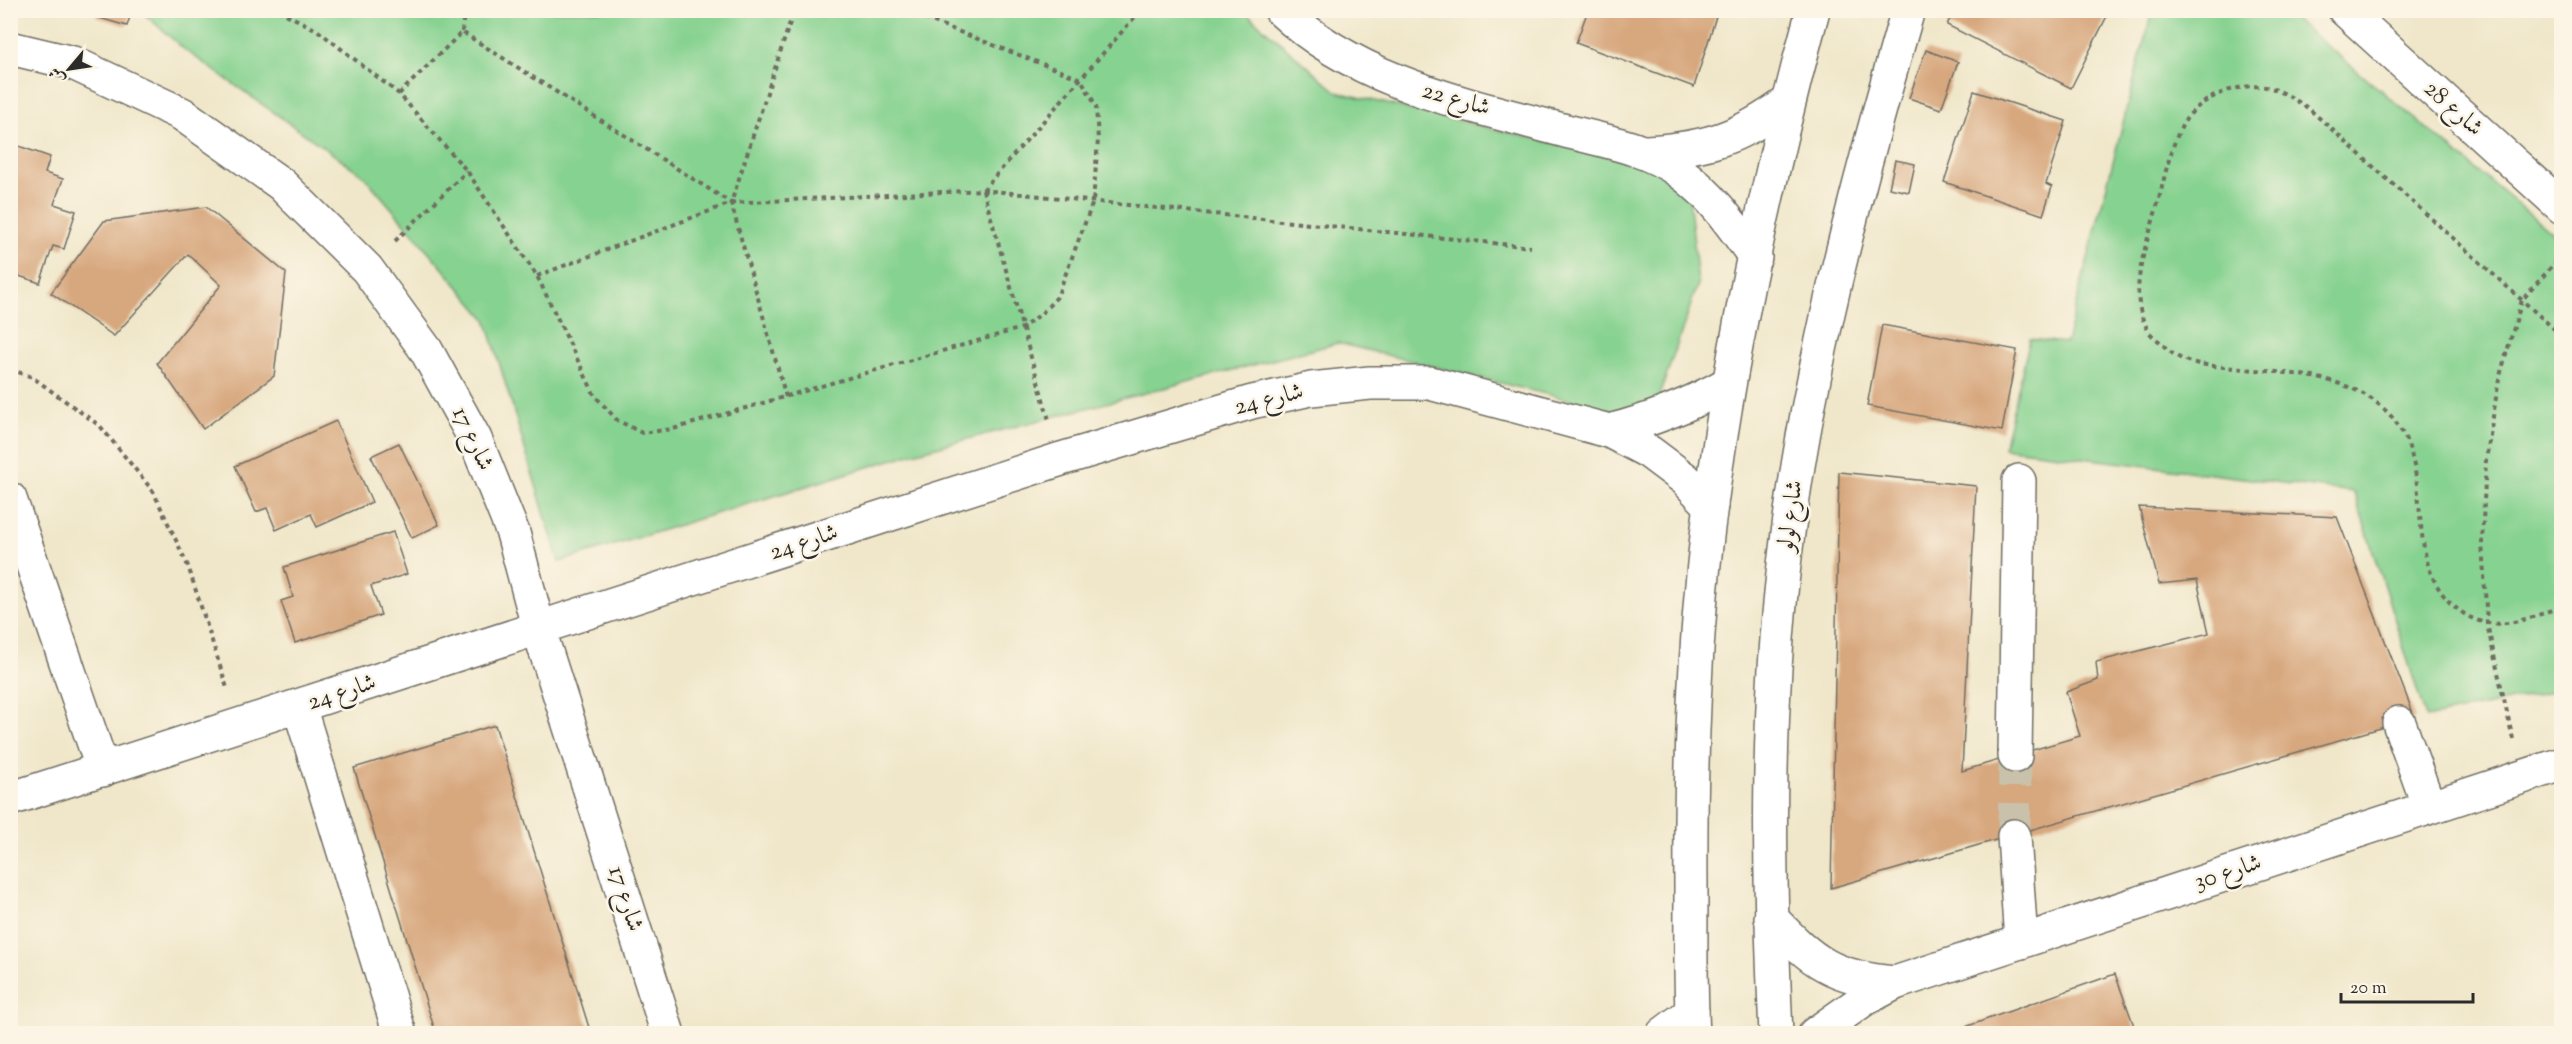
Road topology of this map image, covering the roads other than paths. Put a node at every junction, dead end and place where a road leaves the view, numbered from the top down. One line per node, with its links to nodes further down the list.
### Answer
1 (1281, 10): 7 (street, شارع 22)
2 (1813, 10): 6 (street)
3 (1908, 10): 24 (street, شارع لولو)
4 (2345, 10): 8 (street, شارع 28)
5 (10, 48): 15 (street, شارع 17)
6 (1788, 102): 7 (street, شارع 22); 9 (street)
7 (1647, 152): 9 (street, شارع 22)
8 (2562, 207)
9 (1755, 257): 10 (street)
10 (1729, 383): 11 (street, شارع 24); 14 (street)
11 (1609, 431): 14 (street, شارع 24); 15 (street, شارع 24)
12 (2019, 481): 18 (street)
13 (10, 499): 20 (street)
14 (1711, 506): 27 (street)
15 (539, 630): 16 (street, شارع 24); 29 (street, شارع 17)
16 (299, 706): 20 (street, شارع 24); 28 (street)
17 (2399, 723): 22 (street)
18 (2014, 756)
19 (2562, 764): 22 (street, شارع 30)
20 (104, 770): 21 (street, شارع 24)
21 (10, 799)
22 (2429, 807): 25 (street, شارع 30)
23 (2014, 836): 25 (street)
24 (1771, 918): 26 (street, شارع 30); 31 (street, شارع لولو)
25 (2021, 942): 26 (street, شارع 30)
26 (1895, 983): 32 (street, شارع 30)
27 (1693, 1023): 30 (street)
28 (400, 1034)
29 (668, 1034)
30 (1663, 1034)
31 (1776, 1034)
32 (1815, 1034)

